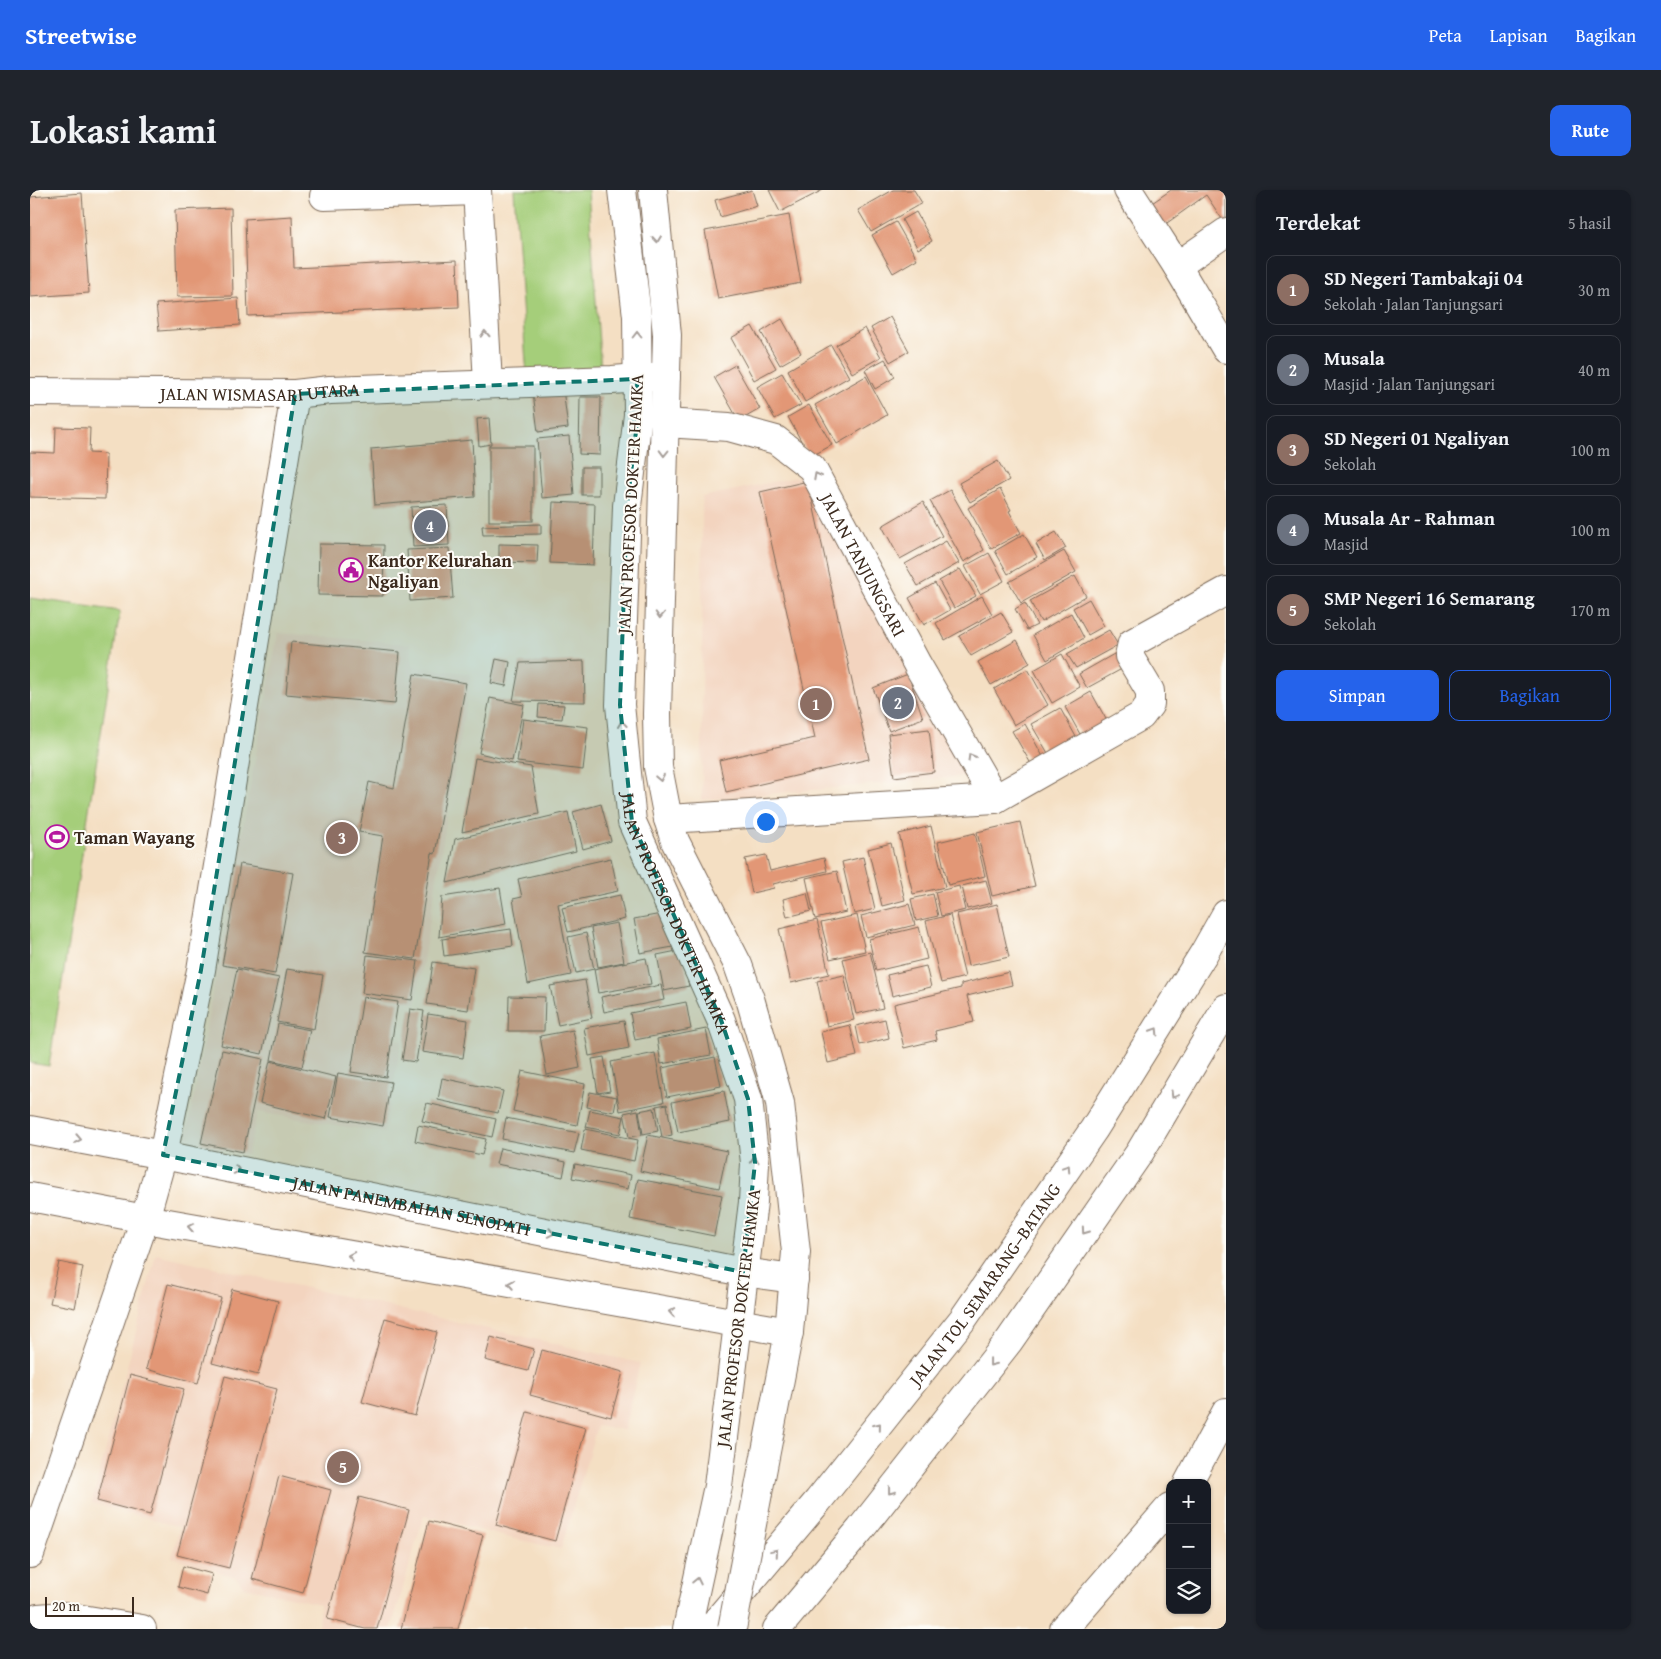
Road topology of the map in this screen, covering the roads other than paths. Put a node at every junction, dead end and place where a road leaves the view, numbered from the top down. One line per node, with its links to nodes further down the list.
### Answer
1 (622, 190): 10 (main road, JALAN PROFESOR DOKTER HAMKA, one-way to 1)
2 (652, 190): 9 (main road, JALAN PROFESOR DOKTER HAMKA, one-way to 9)
3 (1128, 190): 7 (main road)
4 (477, 191): 5 (main road); 11 (main road, one-way to 4)
5 (324, 196)
6 (1226, 232): 7 (main road)
7 (1177, 266): 8 (main road)
8 (1226, 349)
9 (666, 376): 10 (main road, JALAN WISMASARI UTARA); 14 (main road, JALAN PROFESOR DOKTER HAMKA)
10 (637, 378): 11 (main road, JALAN WISMASARI UTARA); 24 (main road, JALAN PROFESOR DOKTER HAMKA, one-way to 10)
11 (488, 383): 13 (main road, JALAN WISMASARI UTARA)
12 (30, 392): 13 (main road, JALAN WISMASARI UTARA)
13 (295, 394): 21 (main road)
14 (665, 423): 16 (main road, JALAN TANJUNGSARI, one-way to 14); 17 (main road, JALAN PROFESOR DOKTER HAMKA, one-way to 17)
15 (1226, 591): 16 (main road)
16 (995, 799): 17 (main road)
17 (668, 819): 25 (main road, JALAN PROFESOR DOKTER HAMKA)
18 (1226, 914): 35 (main road, JALAN TOL SEMARANG–BATANG, one-way to 18)
19 (1226, 1008): 37 (main road, one-way to 37)
20 (30, 1130): 21 (main road, JALAN PANEMBAHAN SENOPATI, one-way to 21)
21 (163, 1154): 23 (main road); 24 (main road, JALAN PANEMBAHAN SENOPATI, one-way to 24)
22 (30, 1197): 23 (main road)
23 (145, 1219): 26 (main road, one-way to 23); 31 (main road)
24 (744, 1272): 25 (main road, JALAN PANEMBAHAN SENOPATI); 26 (main road, JALAN PROFESOR DOKTER HAMKA)
25 (794, 1279): 27 (main road, JALAN PROFESOR DOKTER HAMKA)
26 (737, 1323): 27 (main road); 34 (main road, JALAN PROFESOR DOKTER HAMKA, one-way to 26)
27 (788, 1332): 36 (main road, JALAN PROFESOR DOKTER HAMKA, bridge)
28 (1226, 1412): 29 (main road)
29 (1190, 1479)
30 (1166, 1512): 38 (main road)
31 (30, 1554)
32 (37, 1618): 33 (main road)
33 (142, 1629)
34 (687, 1629)
35 (710, 1629)
36 (732, 1629)
37 (777, 1629)
38 (1064, 1629)

